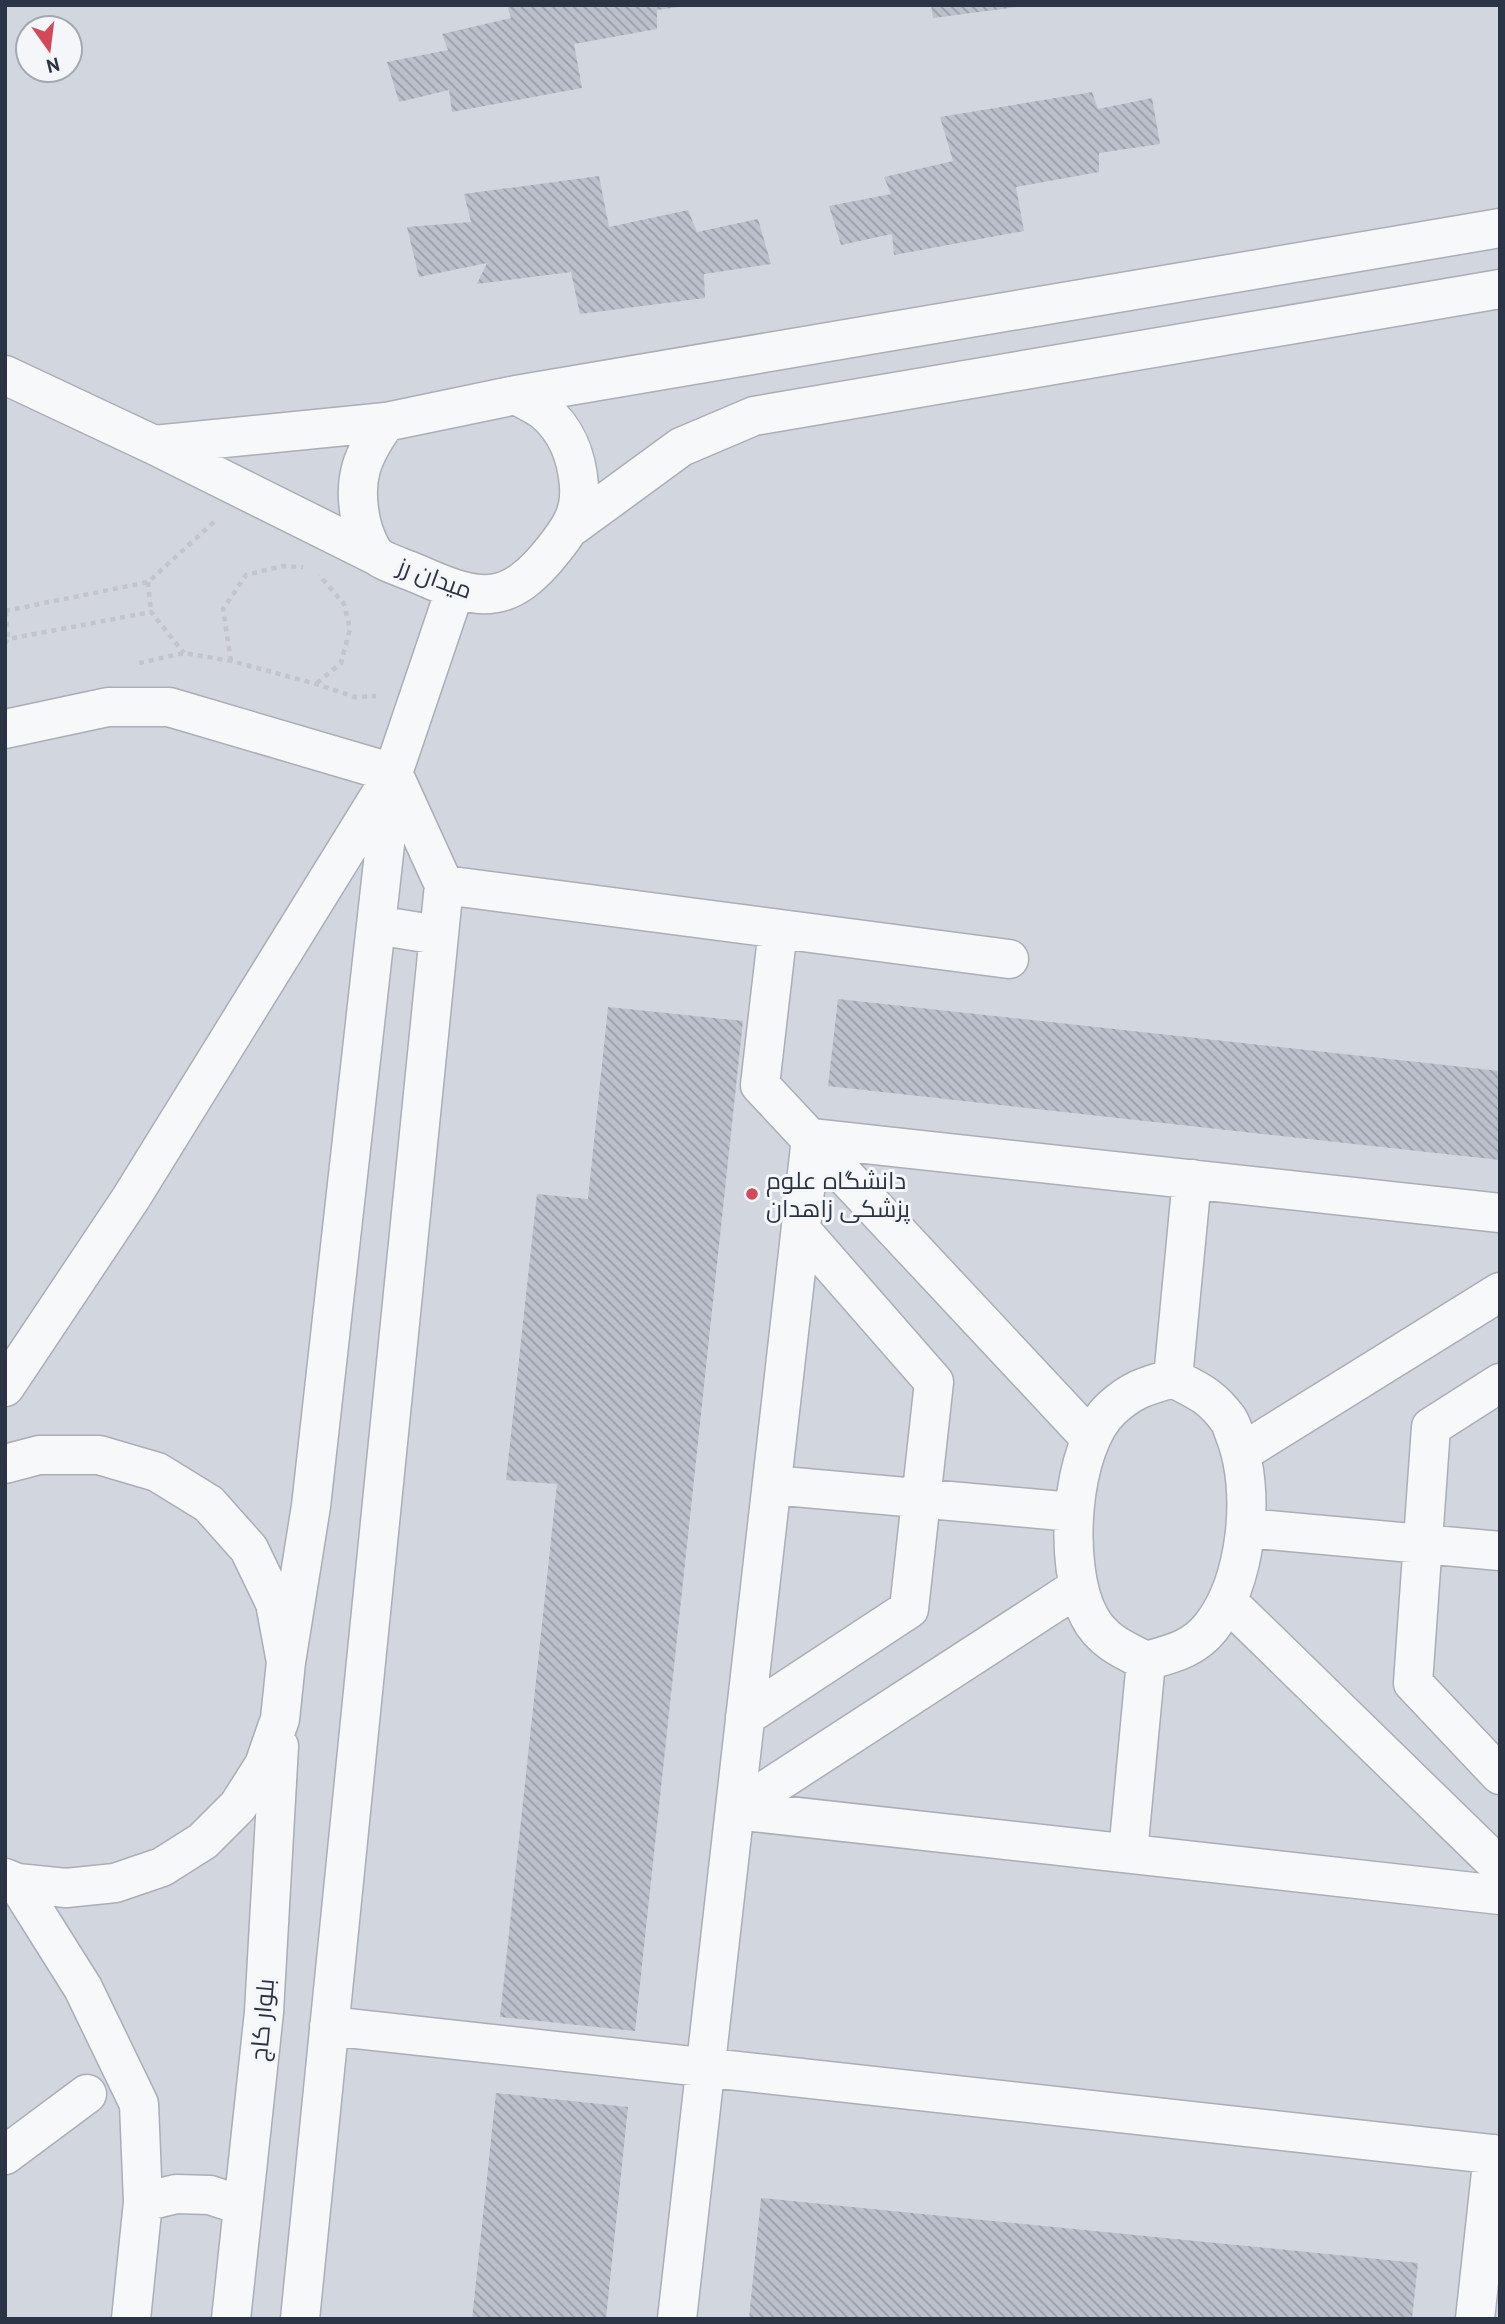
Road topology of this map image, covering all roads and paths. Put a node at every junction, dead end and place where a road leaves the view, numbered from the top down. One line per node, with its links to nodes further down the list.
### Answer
1 (1500, 228): 3 (street)
2 (1500, 289): 5 (street)
3 (926, 326): 5 (street); 6 (street)
4 (5, 375): 8 (street)
5 (937, 385): 10 (street)
6 (516, 395): 7 (street); 10 (street, میدان رز)
7 (386, 422): 8 (street); 11 (street, میدان رز)
8 (154, 445): 11 (street)
9 (216, 521): 12 (path)
10 (573, 526): 13 (street, میدان رز)
11 (377, 556): 13 (street, میدان رز)
12 (148, 582): 14 (path); 15 (path)
13 (455, 590): 23 (street)
14 (6, 611): 16 (path)
15 (151, 612): 16 (path); 17 (path)
16 (7, 642)
17 (184, 653): 18 (path); 19 (path)
18 (231, 661): 20 (path); 20 (path)
19 (133, 665)
20 (316, 684): 21 (path)
21 (378, 696)
22 (5, 729): 23 (street)
23 (393, 773): 24 (street); 25 (street); 36 (street)
24 (444, 885): 26 (street); 27 (street)
25 (376, 925): 27 (street); 49 (street)
26 (778, 929): 28 (street); 29 (street)
27 (438, 935): 58 (street)
28 (1009, 959)
29 (811, 1138): 30 (street); 32 (street); 37 (street)
30 (1192, 1179): 31 (street); 34 (street)
31 (1500, 1213)
32 (801, 1230): 40 (street); 41 (street)
33 (1500, 1292): 38 (street)
34 (1173, 1378): 37 (street); 38 (street)
35 (1500, 1384): 44 (street)
36 (5, 1387)
37 (1091, 1439): 42 (street)
38 (1241, 1453): 43 (street)
39 (5, 1464): 49 (street)
40 (772, 1485): 41 (street); 50 (street)
41 (921, 1498): 42 (street); 50 (street)
42 (1073, 1512): 46 (street)
43 (1246, 1528): 44 (street); 47 (street)
44 (1423, 1544): 45 (street); 52 (street)
45 (1500, 1551)
46 (1077, 1588): 48 (street); 53 (street)
47 (1227, 1601): 48 (street); 55 (street)
48 (1146, 1661): 54 (street)
49 (286, 1662): 51 (street)
50 (745, 1717): 53 (street)
51 (280, 1719): 56 (street); 64 (street, بلوار کاج)
52 (1500, 1775)
53 (735, 1810): 54 (street); 59 (street)
54 (1128, 1853): 57 (street)
55 (1500, 1867)
56 (11, 1880): 63 (street)
57 (1500, 1895)
58 (329, 2026): 59 (street); 67 (street)
59 (706, 2067): 61 (street); 68 (street)
60 (87, 2094): 62 (street)
61 (1497, 2154): 69 (street)
62 (5, 2155)
63 (144, 2202): 64 (street); 65 (street)
64 (243, 2206): 66 (street, بلوار کاج)
65 (131, 2319)
66 (231, 2319)
67 (300, 2319)
68 (677, 2319)
69 (1475, 2319)

